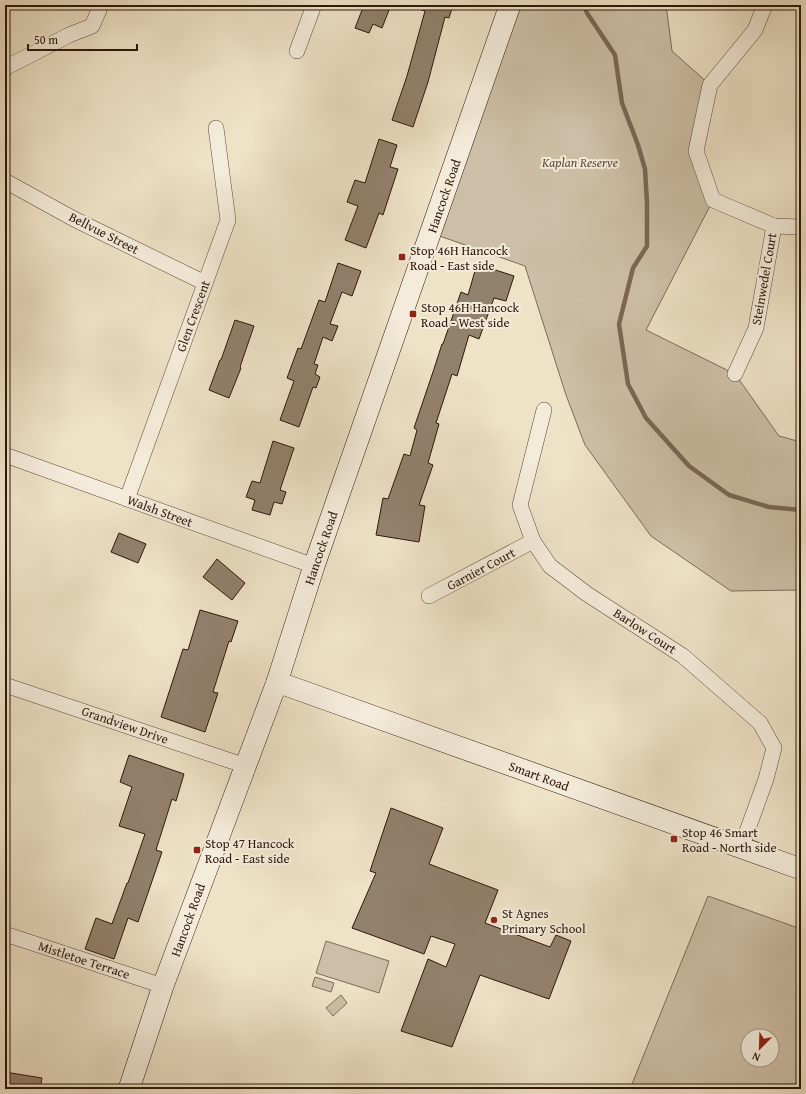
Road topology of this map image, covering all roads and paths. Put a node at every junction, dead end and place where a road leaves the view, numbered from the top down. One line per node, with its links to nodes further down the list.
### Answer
1 (98, 5): 6 (street)
2 (314, 5): 5 (street)
3 (765, 5): 9 (street)
4 (508, 7): 17 (main road, Hancock Road)
5 (297, 51)
6 (5, 68)
7 (216, 128): 11 (street, Glen Crescent)
8 (5, 181): 11 (street, Bellvue Street)
9 (774, 226): 10 (street); 12 (street, Steinwedel Court)
10 (801, 227)
11 (205, 283): 15 (street, Glen Crescent)
12 (735, 374)
13 (544, 410): 16 (street, Barlow Court)
14 (5, 455): 15 (street, Walsh Street)
15 (127, 499): 17 (street, Walsh Street)
16 (533, 541): 18 (street, Garnier Court); 22 (street, Barlow Court)
17 (314, 566): 19 (main road, Hancock Road)
18 (429, 596)
19 (277, 682): 21 (main road, Hancock Road); 22 (main road, Smart Road)
20 (5, 685): 21 (street, Grandview Drive)
21 (246, 766): 25 (main road, Hancock Road)
22 (741, 848): 23 (main road, Smart Road)
23 (801, 870)
24 (5, 934): 25 (street, Mistletoe Terrace)
25 (163, 986): 26 (main road, Hancock Road)
26 (129, 1089)

